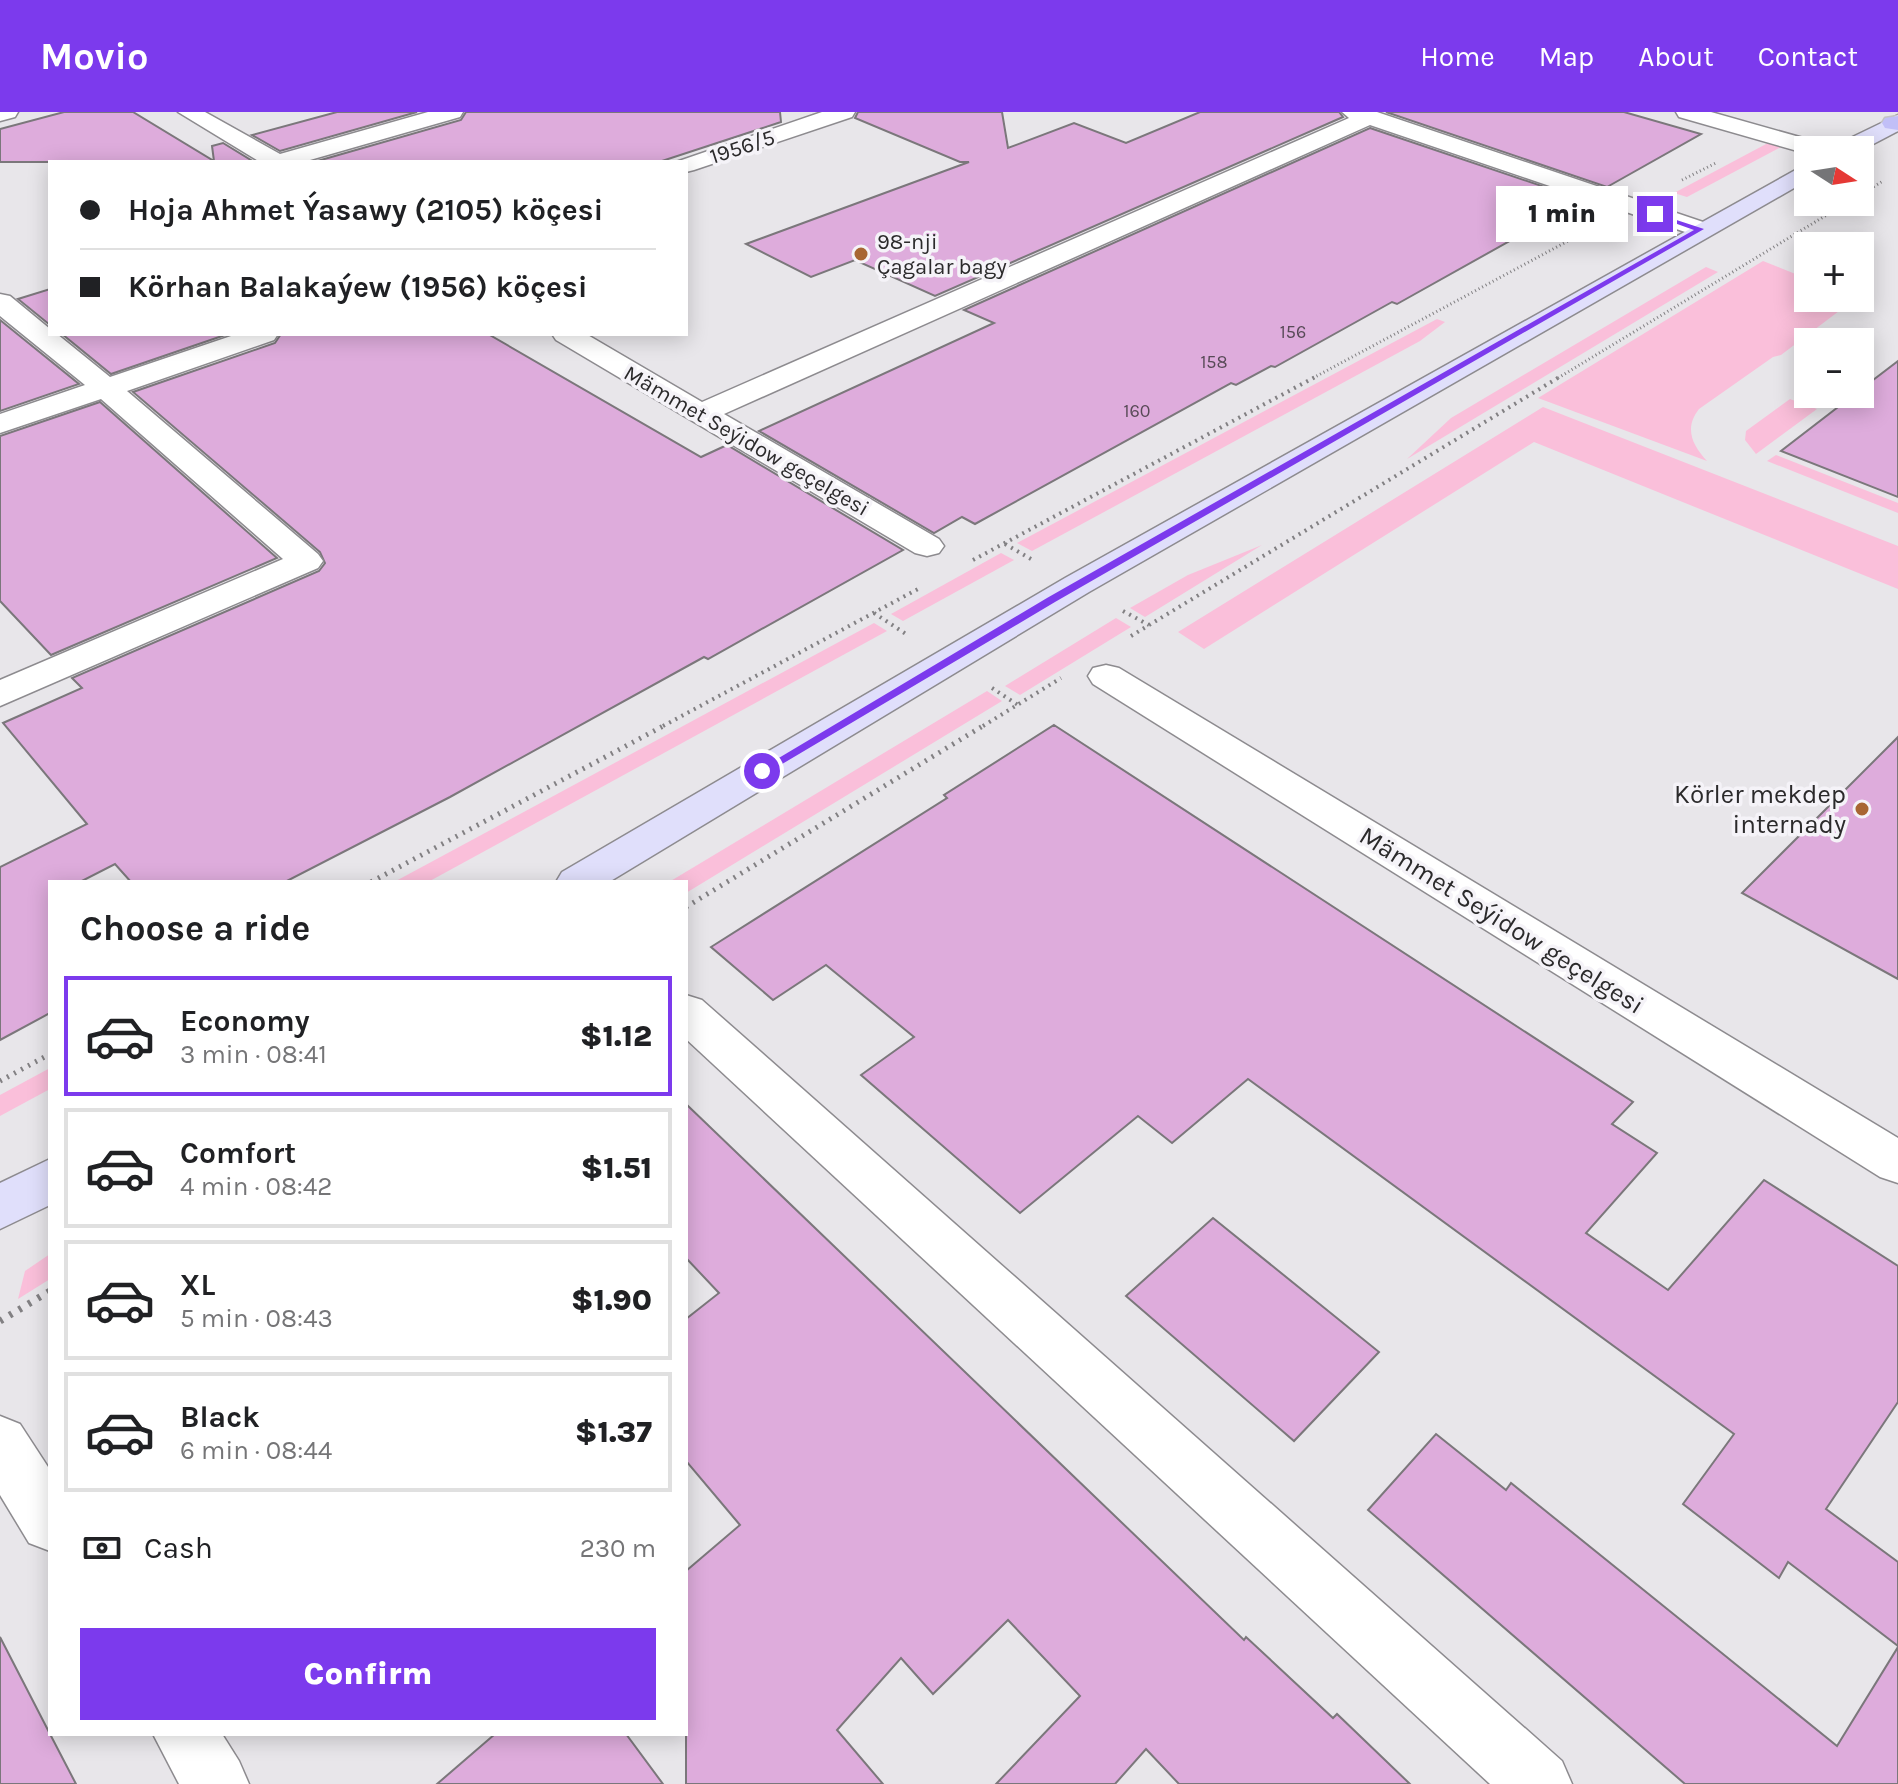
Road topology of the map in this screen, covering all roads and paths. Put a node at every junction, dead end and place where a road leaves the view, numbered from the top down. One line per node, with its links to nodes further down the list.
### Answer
1 (7, 112): 6 (street)
2 (189, 112): 12 (street)
3 (452, 112): 13 (street)
4 (844, 112): 14 (street, 1956/5)
5 (1687, 112): 9 (street)
6 (0, 114)
7 (1361, 115): 16 (street); 23 (street)
8 (1897, 120): 10 (street)
9 (1769, 135): 11 (street); 16 (path)
10 (1869, 136)
11 (1794, 142)
12 (274, 160)
13 (285, 160)
14 (688, 164)
15 (1794, 178): 18 (street)
16 (1632, 206): 18 (street); 26 (path)
17 (1825, 216): 28 (path)
18 (1700, 229): 31 (street)
19 (0, 302): 22 (street)
20 (258, 336): 22 (street)
21 (569, 336): 23 (street, Mämmet Seýidow geçelgesi)
22 (106, 388): 24 (street); 29 (street)
23 (699, 414): 25 (street, Mämmet Seýidow geçelgesi)
24 (0, 424)
25 (927, 546)
26 (971, 561)
27 (923, 587): 30 (path)
28 (1100, 663): 32 (path); 36 (street, Mämmet Seýidow geçelgesi)
29 (0, 694)
30 (375, 880)
31 (580, 880)
32 (688, 906)
33 (688, 1014): 45 (street)
34 (48, 1055): 35 (path)
35 (0, 1081)
36 (1898, 1163)
37 (48, 1181): 38 (street)
38 (0, 1208)
39 (48, 1292): 40 (path)
40 (0, 1321)
41 (0, 1443): 42 (street)
42 (48, 1519)
43 (186, 1736): 44 (street)
44 (216, 1784)
45 (1539, 1784)

